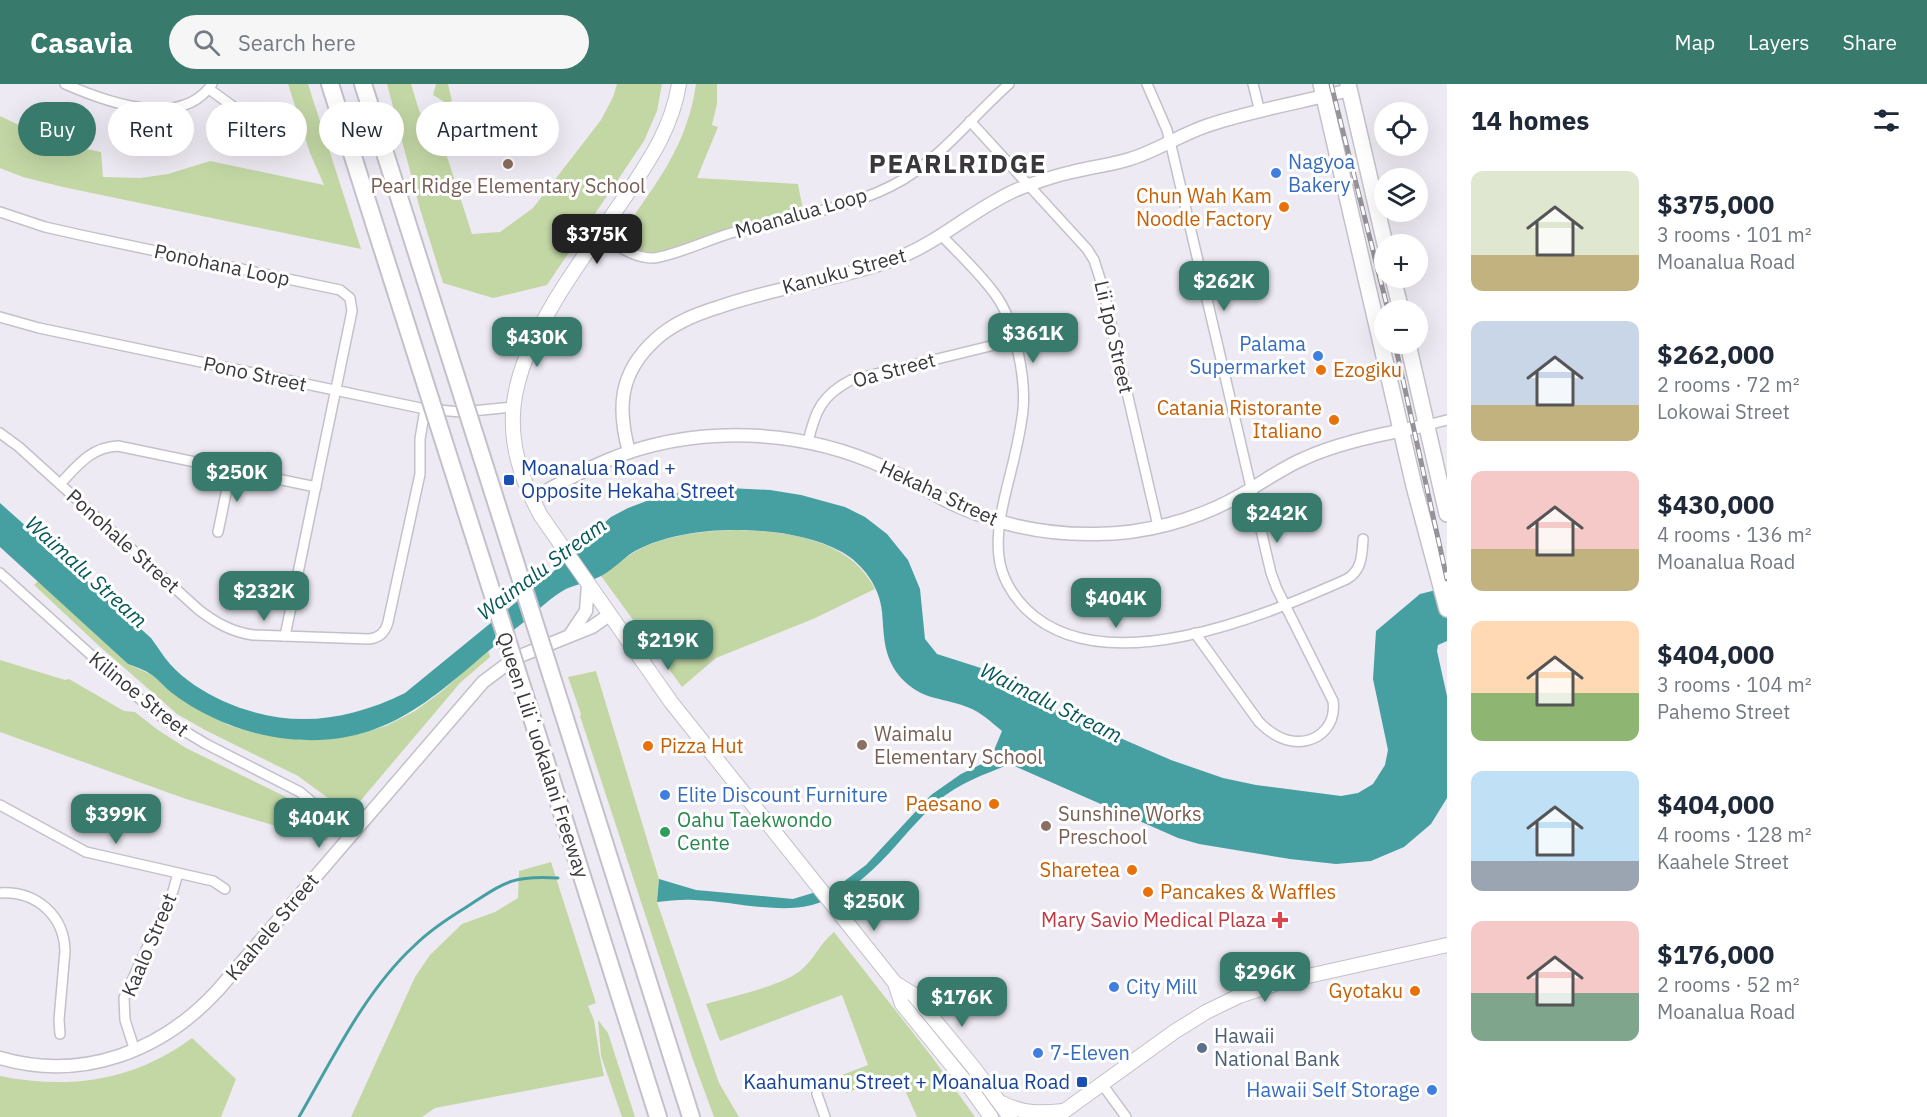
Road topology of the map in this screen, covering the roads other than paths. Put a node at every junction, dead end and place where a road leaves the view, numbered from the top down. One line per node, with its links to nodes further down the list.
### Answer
1 (65, 84): 8 (street)
2 (330, 84): 64 (highway, Queen Liliʻuokalani Freeway, bridge)
3 (363, 84): 65 (highway, Queen Liliʻuokalani Freeway, bridge)
4 (679, 84): 17 (main road)
5 (1009, 84): 13 (street, Moanalua Loop)
6 (1147, 84): 14 (street)
7 (1253, 84): 12 (street)
8 (210, 86): 11 (street)
9 (1349, 87): 10 (street, Kanuku Street); 18 (main road)
10 (1322, 90): 12 (street, Kanuku Street); 28 (main road)
11 (229, 102)
12 (1260, 112): 14 (street, Kanuku Street)
13 (970, 121): 15 (street, Lii Ipo Street); 17 (street, Moanalua Loop)
14 (1170, 142): 15 (street, Kanuku Street); 35 (street)
15 (1029, 185): 19 (street, Kanuku Street); 39 (street, Lii Ipo Street)
16 (0, 212): 23 (street, Ponohana Loop)
17 (600, 234): 24 (main road)
18 (1383, 234)
19 (942, 236): 21 (street); 31 (street, Kanuku Street)
20 (0, 317): 23 (street, Pono Street)
21 (1015, 340): 30 (street, Oa Street); 38 (street)
22 (1410, 354): 27 (main road)
23 (336, 391): 25 (street, Pono Street); 34 (street, Ponohana Loop)
24 (513, 407): 25 (street, Pono Street); 36 (main road)
25 (425, 409): 48 (street, Ponohale Street)
26 (1447, 420): 27 (street, Hekaha Street)
27 (1427, 424): 28 (street, Hekaha Street); 37 (main road)
28 (1401, 430): 35 (street, Hekaha Street); 45 (main road)
29 (0, 433): 33 (street, Ponohale Street)
30 (808, 442): 31 (street, Hekaha Street); 38 (street, Hekaha Street)
31 (629, 452): 36 (street, Hekaha Street)
32 (231, 469): 33 (street); 34 (street); 40 (street)
33 (60, 484): 48 (street, Ponohale Street)
34 (316, 487): 48 (street, Ponohana Loop)
35 (1251, 489): 39 (street, Hekaha Street); 44 (street)
36 (532, 499): 43 (main road)
37 (1447, 514)
38 (1001, 522): 39 (street, Hekaha Street); 47 (street)
39 (1158, 526)
40 (218, 532)
41 (1363, 539): 44 (street)
42 (0, 573): 51 (street, Kilinoe Street)
43 (588, 585): 46 (main road); 49 (street)
44 (1286, 605): 47 (street); 47 (street)
45 (1447, 609)
46 (609, 615): 49 (street, Kaahele Street); 56 (main road)
47 (1196, 633)
48 (285, 636)
49 (570, 636): 51 (street, Kaahele Street)
50 (0, 805): 52 (street)
51 (351, 835): 58 (street, Kaahele Street)
52 (178, 873): 53 (street); 58 (street, Kaalo Street)
53 (225, 889)
54 (0, 893): 57 (street)
55 (1447, 945): 60 (main road)
56 (895, 984): 62 (main road); 67 (main road)
57 (60, 1034)
58 (135, 1051): 59 (street, Kaahele Street)
59 (0, 1058)
60 (1102, 1084): 63 (main road); 69 (street)
61 (817, 1094): 66 (street)
62 (1000, 1103): 63 (main road); 68 (main road)
63 (1061, 1115)
64 (658, 1117)
65 (691, 1117)
66 (825, 1117)
67 (991, 1117)
68 (1010, 1117)
69 (1126, 1117)

